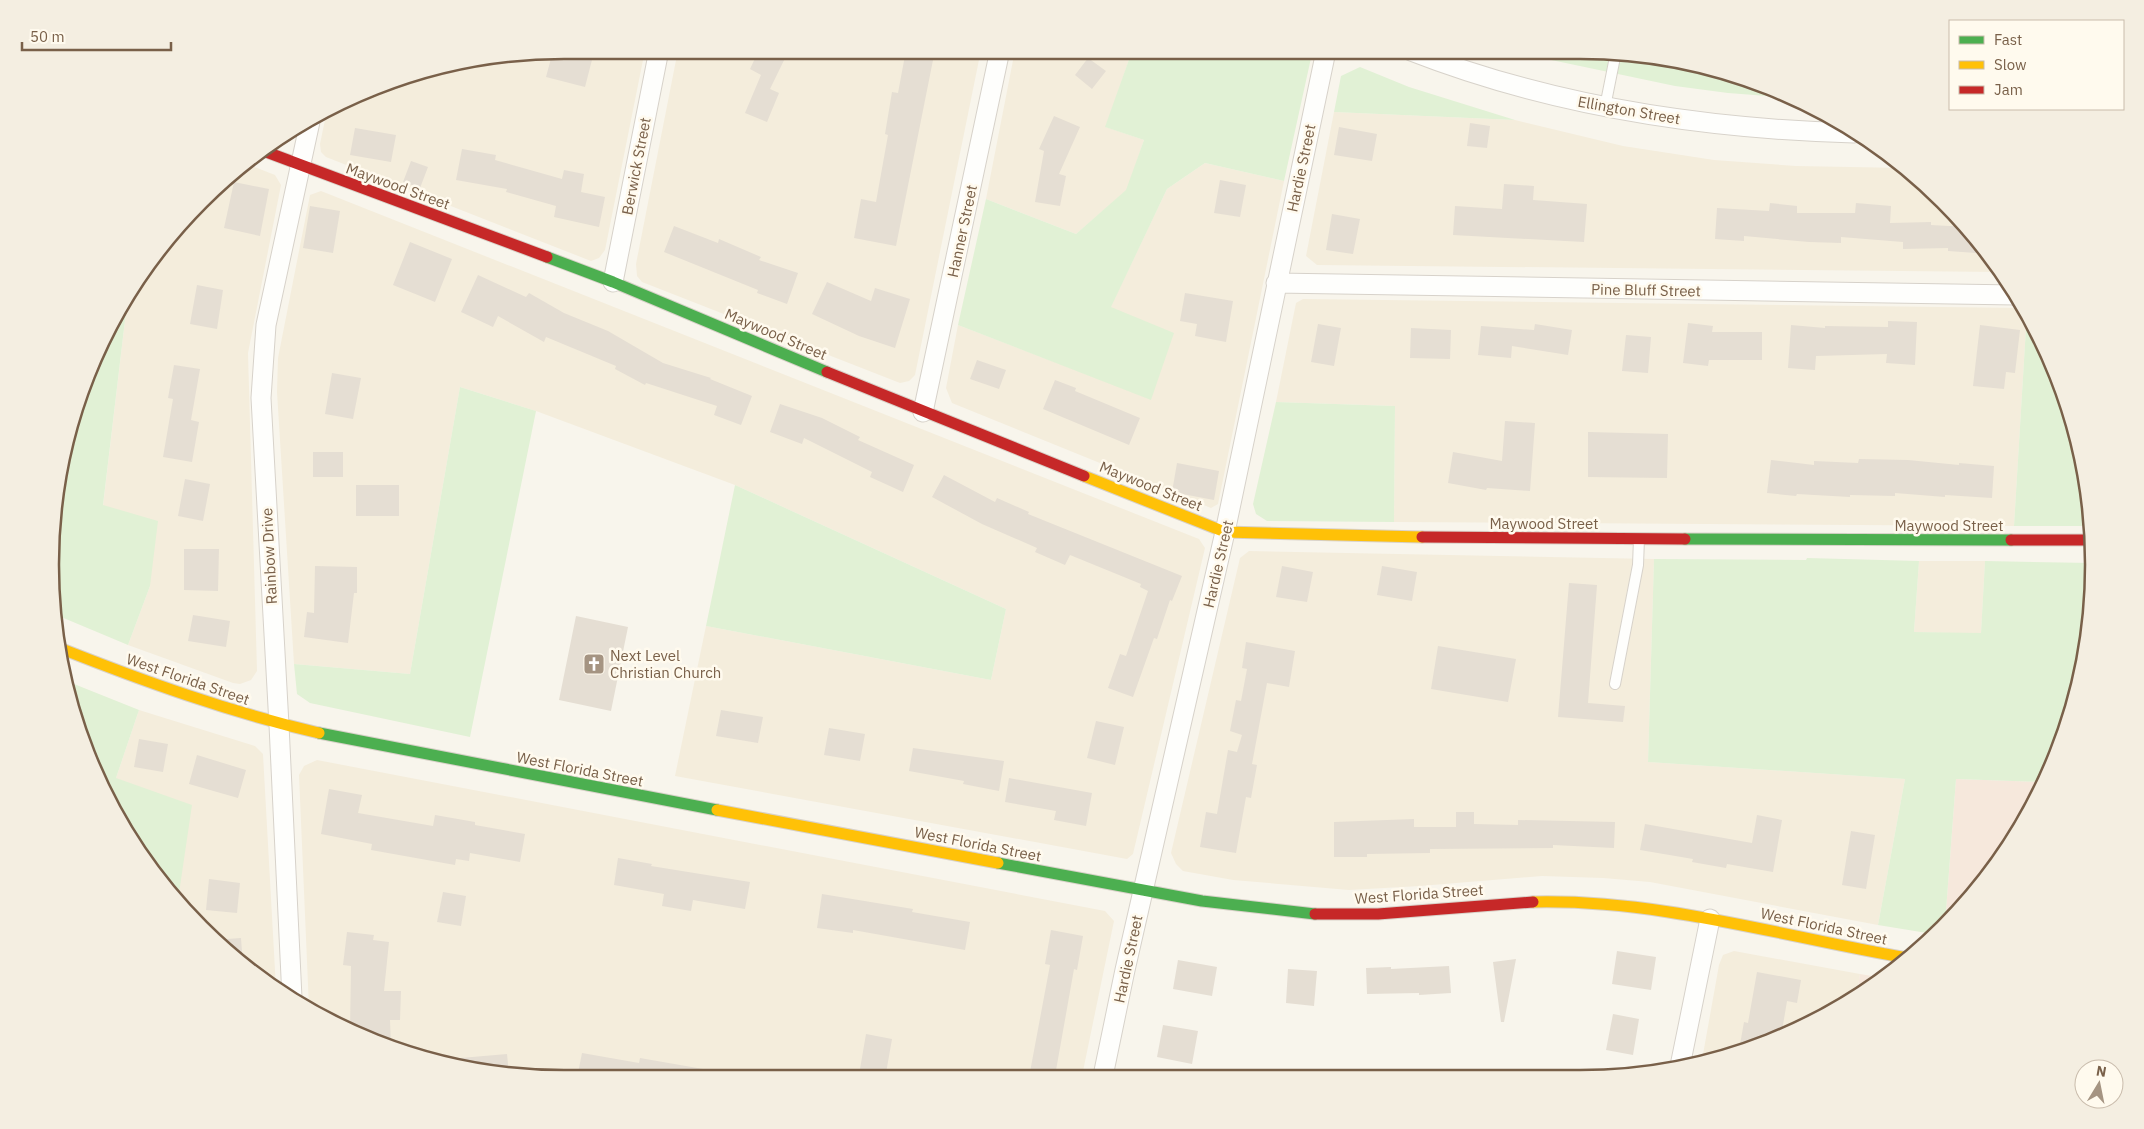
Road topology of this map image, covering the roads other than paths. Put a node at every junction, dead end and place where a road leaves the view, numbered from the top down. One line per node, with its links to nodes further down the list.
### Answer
1 (657, 59): 11 (street, Berwick Street)
2 (998, 59): 14 (street, Hanner Street)
3 (1324, 59): 12 (street, Hardie Street)
4 (1431, 59): 6 (street, Ellington Street)
5 (1615, 60): 6 (lane)
6 (1606, 107): 8 (street, Ellington Street)
7 (308, 130): 10 (street, Rainbow Drive)
8 (1839, 131)
9 (270, 154): 10 (street, Maywood Street)
10 (301, 166): 11 (street, Maywood Street); 20 (street, Rainbow Drive)
11 (612, 282): 14 (street, Maywood Street)
12 (1276, 283): 13 (street, Pine Bluff Street); 15 (street, Hardie Street)
13 (2007, 295)
14 (923, 412): 15 (street, Maywood Street)
15 (1225, 532): 16 (street, Maywood Street); 21 (street, Hardie Street)
16 (1639, 538): 17 (street, Maywood Street); 19 (lane)
17 (2084, 540)
18 (66, 651): 20 (street, West Florida Street)
19 (1615, 684)
20 (280, 725): 21 (street, West Florida Street); 24 (street, Rainbow Drive)
21 (1143, 891): 22 (street, West Florida Street); 26 (street, Hardie Street)
22 (1710, 919): 23 (street, West Florida Street); 25 (street)
23 (1899, 956)
24 (292, 990)
25 (1681, 1060)
26 (1104, 1070)

